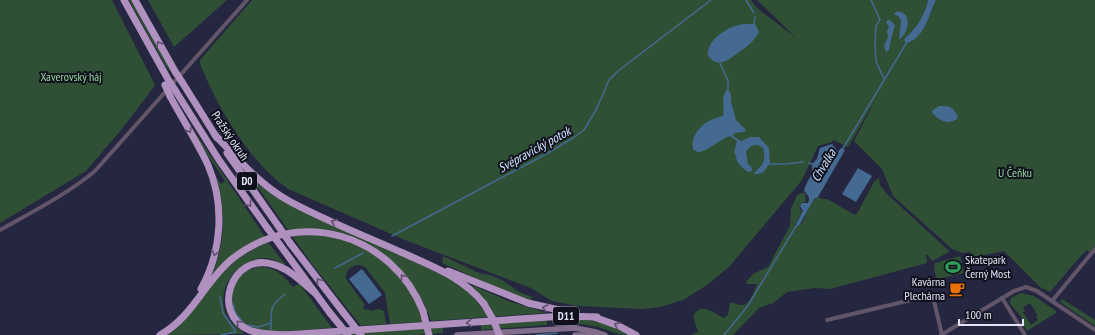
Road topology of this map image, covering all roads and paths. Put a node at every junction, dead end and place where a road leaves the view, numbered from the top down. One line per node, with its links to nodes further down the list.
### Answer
1 (124, 0): 4 (highway, Pražský okruh / D0, bridge)
2 (135, 0): 5 (highway, Pražský okruh / D0, one-way to 2, bridge)
3 (247, 0): 6 (street)
4 (172, 93): 9 (highway, Pražský okruh / D0, one-way to 9, bridge); 15 (highway, one-way to 15)
5 (215, 135): 8 (highway, one-way to 5); 19 (highway, Pražský okruh / D0, one-way to 5, bridge)
6 (0, 230)
7 (1095, 249): 11 (street)
8 (421, 262): 12 (highway, one-way to 8); 22 (highway, bridge)
9 (315, 293): 17 (highway, one-way to 9); 18 (highway, Pražský okruh / D0, bridge)
10 (1002, 298): 11 (street); 27 (street); 28 (street)
11 (1052, 300): 14 (street)
12 (597, 318): 17 (highway, D11, one-way to 17); 26 (highway, D11, one-way to 12)
13 (827, 320): 27 (street)
14 (1095, 330)
15 (158, 335): 20 (highway, one-way to 15, bridge)
16 (284, 335): 17 (highway, D11)
17 (288, 335)
18 (348, 335)
19 (361, 335)
20 (429, 335)
21 (457, 335): 25 (main road)
22 (499, 335)
23 (575, 335): 24 (main road)
24 (595, 335)
25 (605, 335)
26 (636, 335)
27 (942, 335)
28 (1025, 335)

